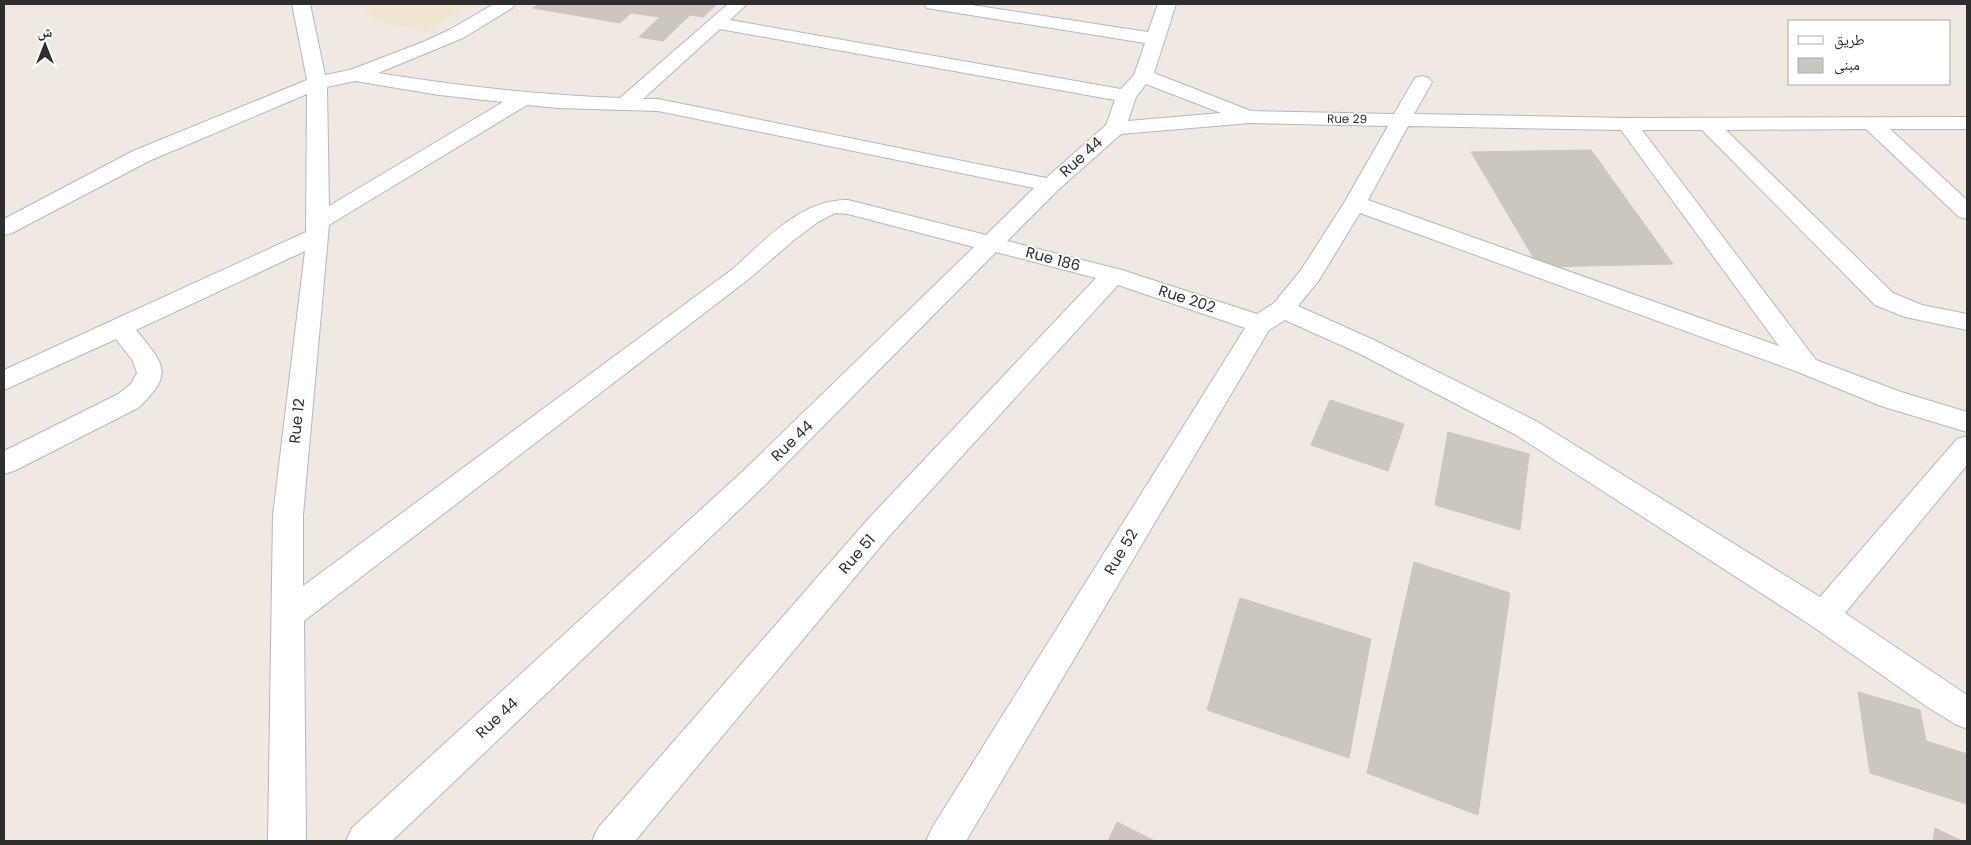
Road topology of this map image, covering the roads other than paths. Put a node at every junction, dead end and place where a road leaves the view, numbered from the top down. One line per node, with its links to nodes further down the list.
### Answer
1 (301, 4): 10 (street, Rue 12)
2 (506, 4): 8 (street)
3 (738, 4): 6 (street)
4 (933, 4): 7 (street)
5 (1167, 4): 7 (street, Rue 44)
6 (716, 23): 11 (street, Rue 29); 13 (street)
7 (1155, 39): 11 (street, Rue 44)
8 (355, 74): 10 (street); 12 (street)
9 (1422, 82): 15 (street)
10 (318, 83): 24 (street); 25 (street, Rue 12)
11 (1135, 86): 14 (street, Rue 29); 20 (street, Rue 44)
12 (524, 98): 13 (street); 25 (street)
13 (626, 103): 21 (street)
14 (1250, 117): 15 (street, Rue 29); 20 (street, Rue 29)
15 (1401, 120): 18 (street, Rue 29); 22 (street, Rue 52)
16 (1871, 123): 17 (street, Rue 29); 19 (street, Rue 29); 23 (street)
17 (1967, 123)
18 (1627, 124): 19 (street, Rue 29); 31 (street)
19 (1708, 124): 29 (street)
20 (1114, 128): 21 (street, Rue 44)
21 (1050, 185): 26 (street, Rue 44)
22 (1355, 203): 28 (street, Rue 52); 31 (street)
23 (1967, 212)
24 (4, 228)
25 (318, 229): 30 (street); 36 (street, Rue 12)
26 (994, 243): 27 (street, Rue 186); 36 (street, Rue 186); 40 (street, Rue 44)
27 (1113, 275): 28 (street, Rue 202); 41 (street, Rue 51)
28 (1272, 317): 37 (street, Rue 202); 42 (street, Rue 52)
29 (1967, 322)
30 (121, 328): 32 (street); 35 (street)
31 (1807, 366): 33 (street)
32 (4, 380)
33 (1967, 422)
34 (1967, 446): 37 (street)
35 (4, 463)
36 (287, 616): 39 (street, Rue 12)
37 (1823, 616): 38 (street, Rue 202)
38 (1967, 713)
39 (287, 841)
40 (365, 841)
41 (610, 841)
42 (945, 841)

